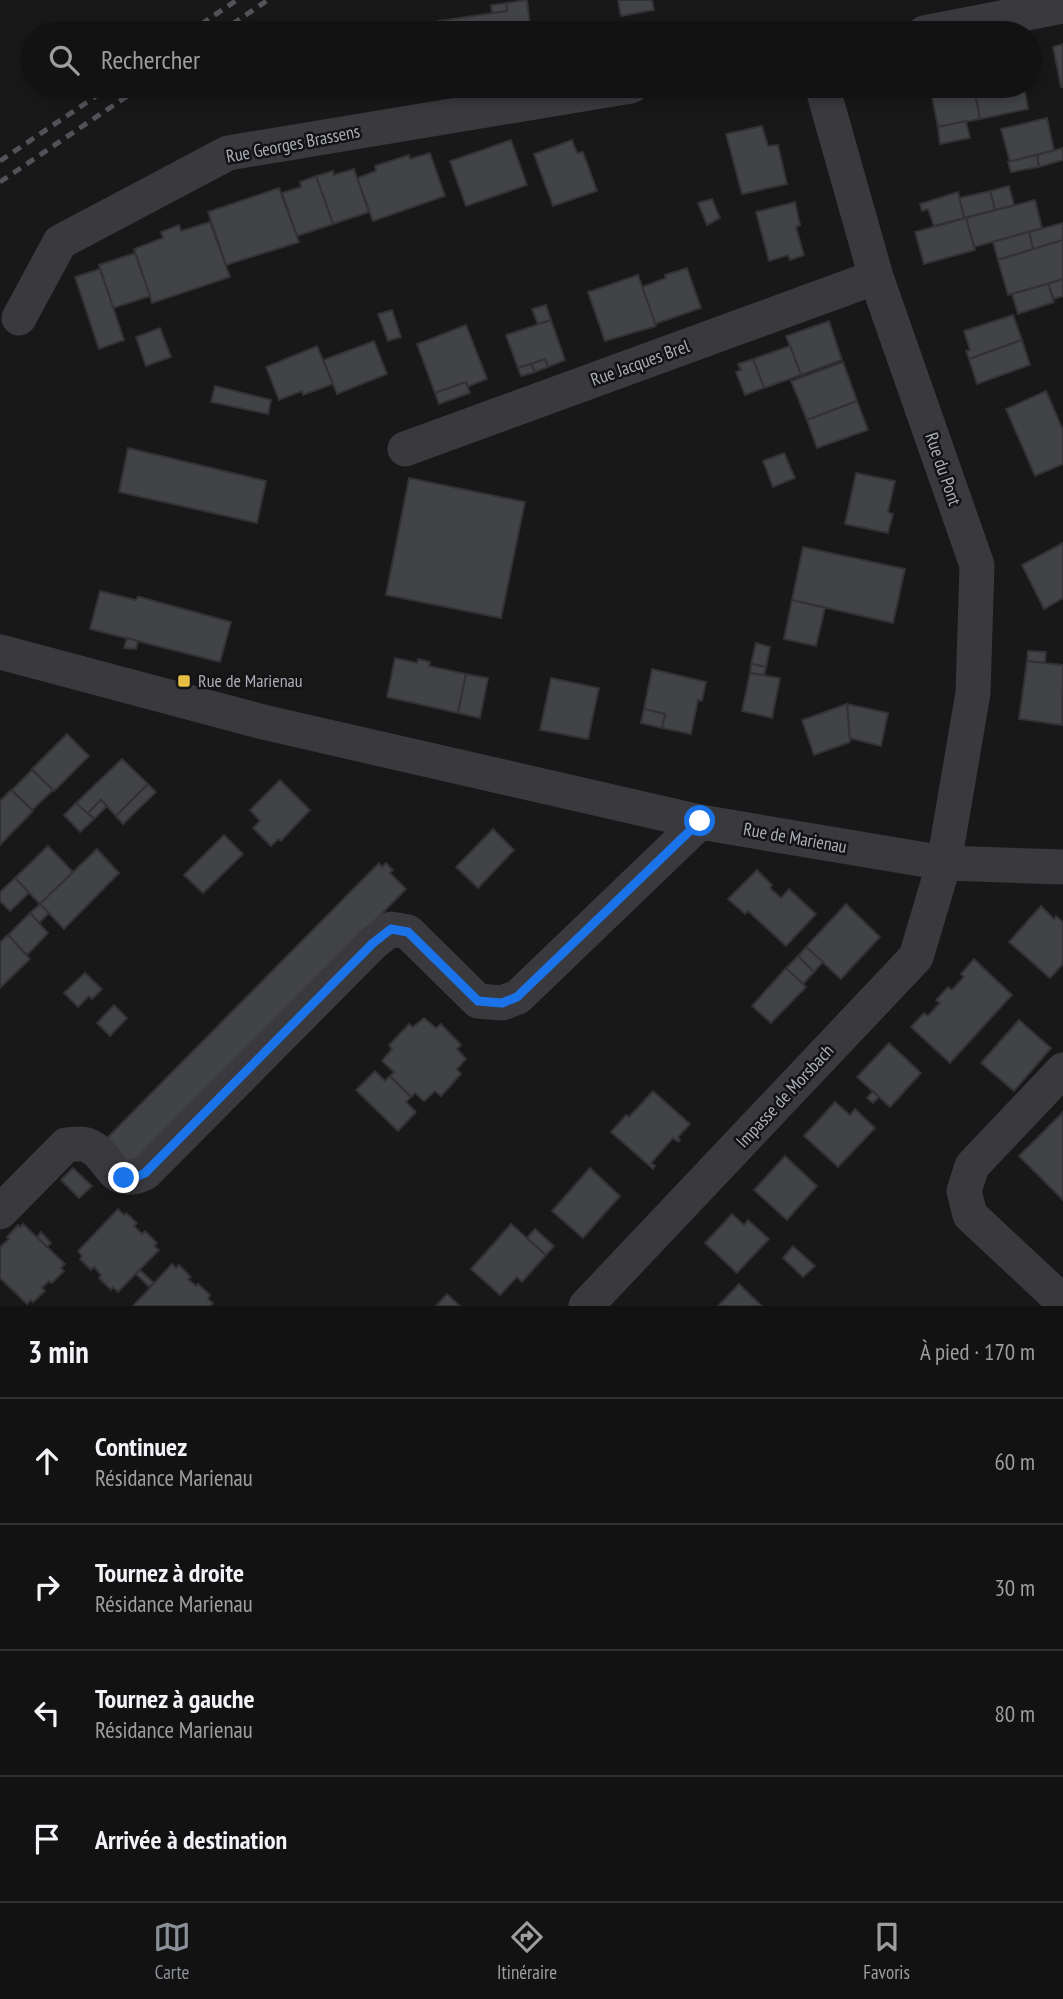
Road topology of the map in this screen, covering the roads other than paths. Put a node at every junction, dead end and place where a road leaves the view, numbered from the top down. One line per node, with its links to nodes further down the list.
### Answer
1 (1063, 6): 2 (street)
2 (986, 21)
3 (559, 98): 6 (street, Rue Georges Brassens)
4 (825, 98): 5 (street, Rue du Pont)
5 (876, 277): 7 (street, Rue Jacques Brel); 10 (street, Rue du Pont)
6 (19, 318)
7 (405, 449)
8 (0, 652): 9 (street, Rue de Marienau)
9 (700, 821): 10 (street, Rue de Marienau); 13 (street)
10 (944, 863): 11 (street, Rue de Marienau); 15 (street, Impasse de Morsbach)
11 (1063, 867)
12 (1063, 1070): 14 (street)
13 (0, 1212)
14 (1063, 1302)
15 (586, 1306)

